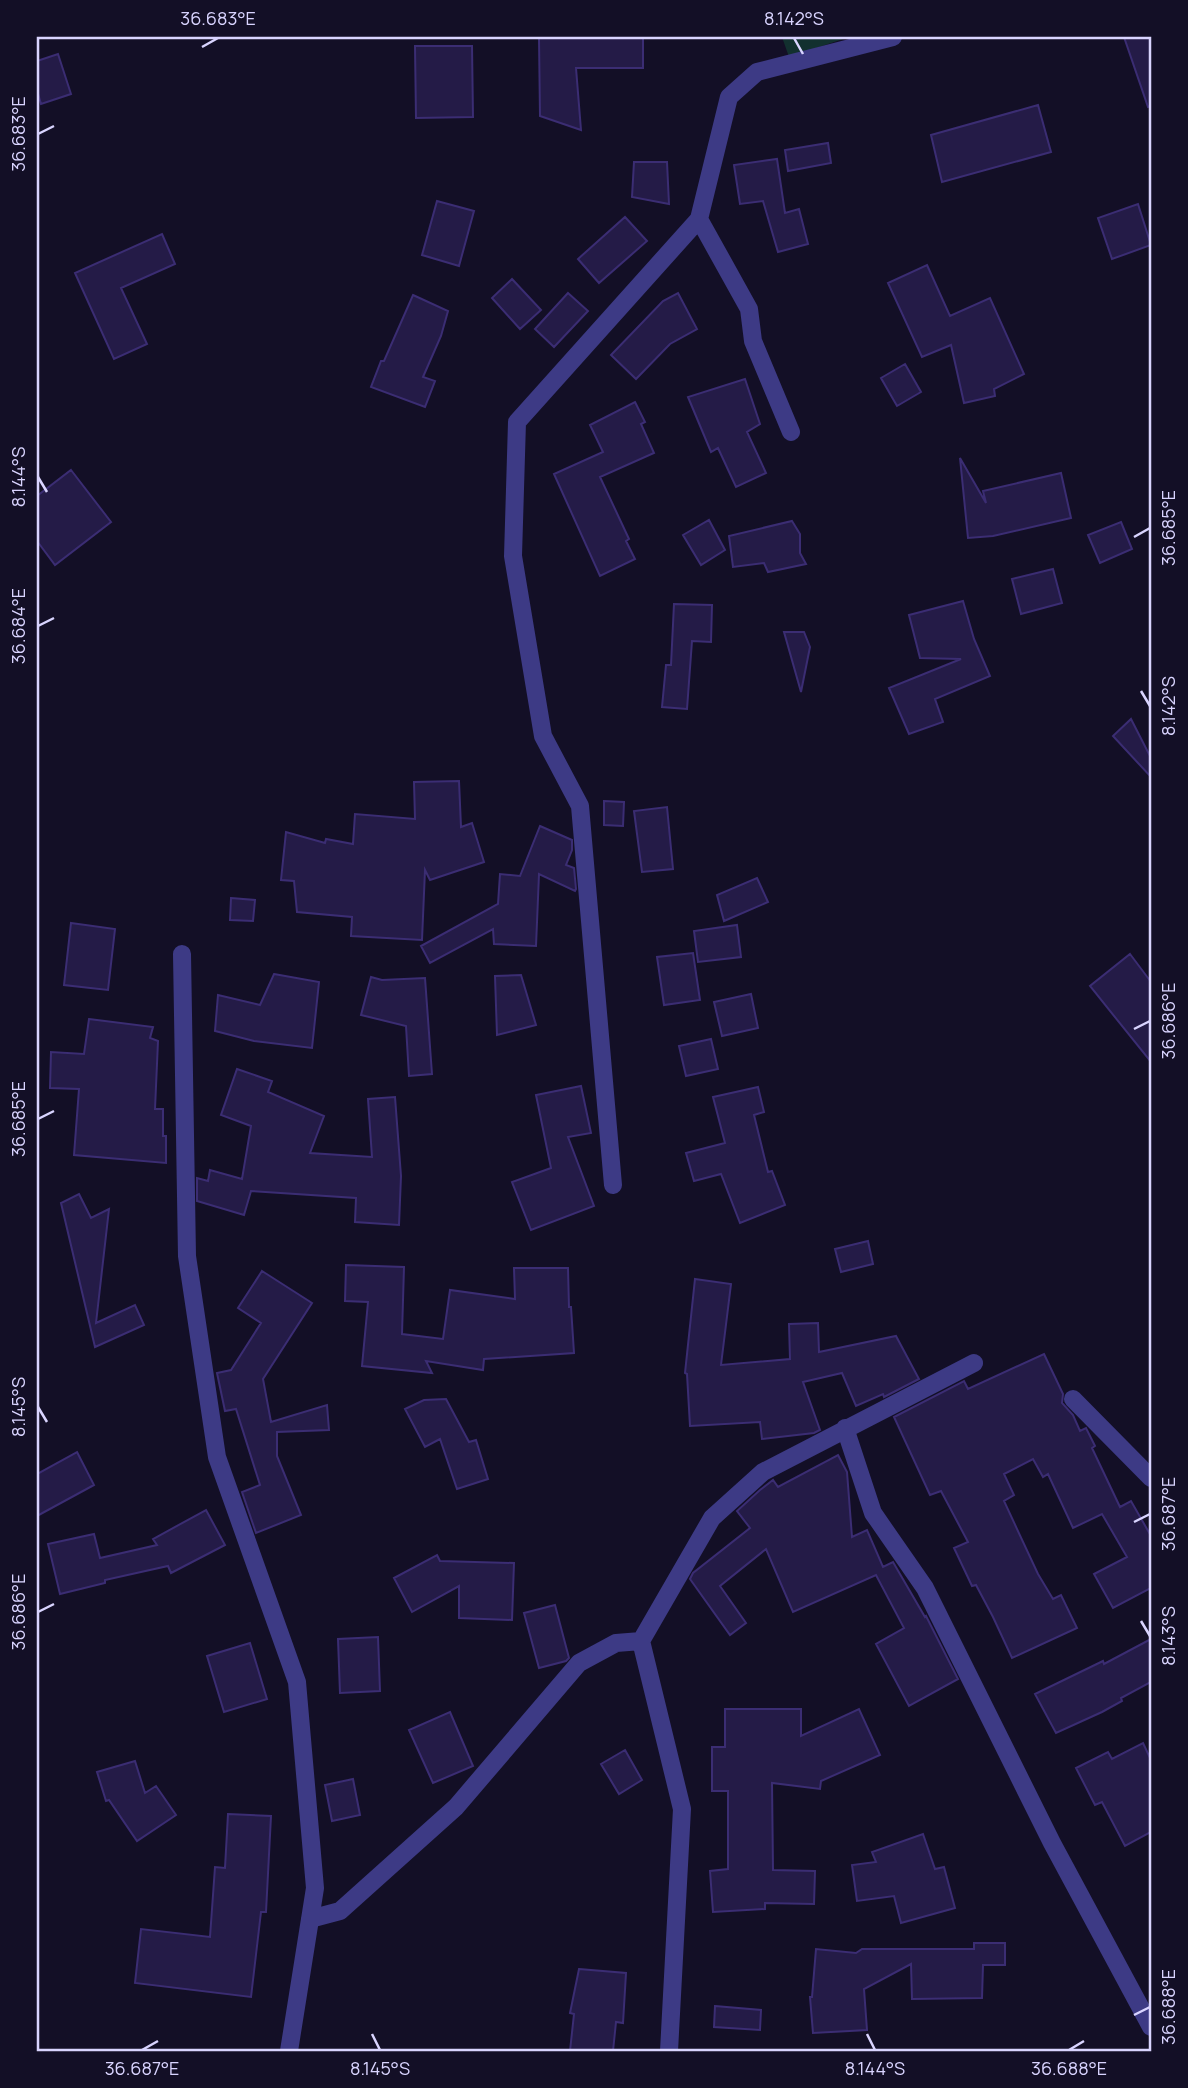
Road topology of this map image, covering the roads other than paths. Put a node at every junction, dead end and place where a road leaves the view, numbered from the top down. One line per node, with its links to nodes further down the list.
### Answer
1 (894, 37): 2 (street)
2 (699, 219): 3 (street); 5 (street)
3 (791, 432)
4 (182, 954): 11 (street)
5 (613, 1185)
6 (974, 1363): 8 (street)
7 (1073, 1399): 9 (street)
8 (845, 1428): 10 (street); 12 (street)
9 (1151, 1478)
10 (640, 1641): 11 (street); 14 (street)
11 (310, 1919): 13 (street)
12 (1151, 2027)
13 (289, 2051)
14 (669, 2051)

